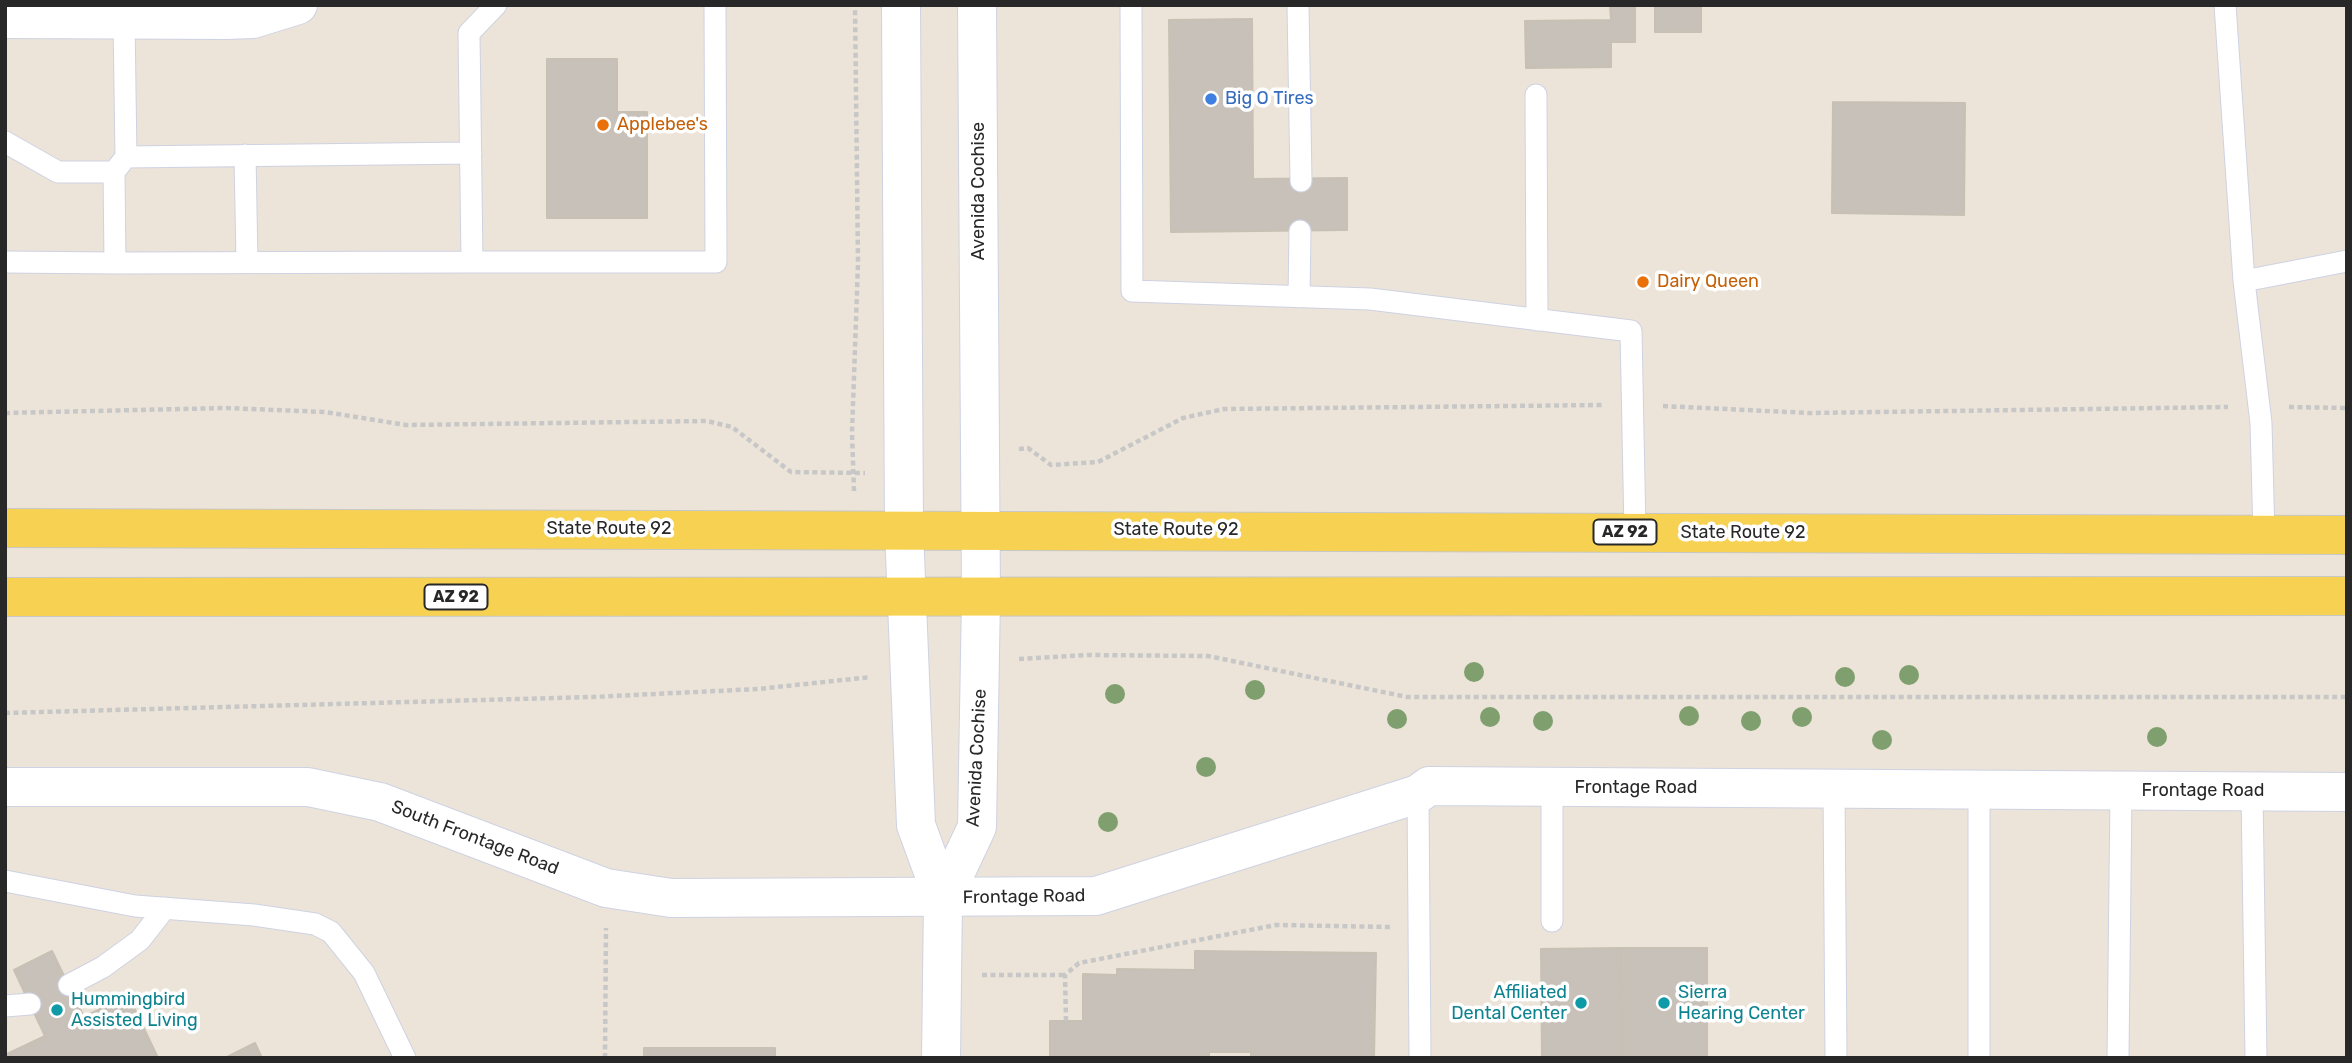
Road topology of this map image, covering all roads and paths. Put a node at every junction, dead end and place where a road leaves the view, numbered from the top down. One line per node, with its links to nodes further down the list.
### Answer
1 (298, 5): 11 (street)
2 (496, 5): 14 (lane)
3 (715, 5): 22 (lane)
4 (855, 5): 33 (path)
5 (901, 5): 32 (street)
6 (978, 5): 31 (street, Avenida Cochise)
7 (1131, 5): 25 (lane)
8 (1298, 5): 17 (lane)
9 (2225, 5): 24 (lane)
10 (9, 15): 11 (street)
11 (124, 20): 16 (lane)
12 (1536, 95): 26 (lane)
13 (5, 142): 16 (lane)
14 (471, 153): 15 (lane); 22 (lane)
15 (245, 155): 16 (lane); 21 (lane)
16 (120, 165): 23 (lane)
17 (1301, 181)
18 (1300, 231): 25 (lane)
19 (2347, 261): 24 (lane)
20 (5, 262): 23 (lane)
21 (247, 262): 22 (lane); 23 (lane)
22 (472, 262)
23 (115, 263)
24 (2244, 281): 28 (lane)
25 (1299, 297): 26 (lane)
26 (1537, 320): 27 (lane)
27 (1632, 405): 28 (path); 31 (path); 38 (lane)
28 (2259, 407): 29 (path); 39 (lane)
29 (2347, 408)
30 (5, 413): 33 (path)
31 (981, 455): 35 (street, Avenida Cochise)
32 (903, 467): 33 (path); 37 (street)
33 (852, 475): 36 (path)
34 (5, 528): 36 (main road, State Route 92 / AZ 92)
35 (981, 529): 37 (main road, State Route 92 / AZ 92); 38 (main road, State Route 92 / AZ 92); 45 (street, Avenida Cochise)
36 (858, 530): 37 (main road, State Route 92 / AZ 92)
37 (904, 530): 44 (street)
38 (1635, 532): 39 (main road, State Route 92 / AZ 92)
39 (2264, 535): 40 (main road, State Route 92 / AZ 92); 41 (main road)
40 (2347, 535)
41 (2266, 596): 42 (main road, AZ 92); 45 (main road, AZ 92)
42 (2347, 596)
43 (5, 597): 44 (main road, AZ 92)
44 (907, 597): 45 (main road, AZ 92); 60 (street)
45 (981, 597): 47 (street, Avenida Cochise)
46 (872, 664): 49 (path)
47 (981, 666): 48 (path); 60 (street, Avenida Cochise)
48 (2347, 697)
49 (5, 713)
50 (5, 787): 59 (street, South Frontage Road)
51 (1552, 787): 52 (street, Frontage Road); 57 (street, Frontage Road); 62 (lane)
52 (1834, 789): 53 (street, Frontage Road); 74 (lane)
53 (1979, 790): 54 (street, Frontage Road); 75 (lane)
54 (2122, 791): 55 (street, Frontage Road); 76 (lane)
55 (2252, 792): 56 (street, Frontage Road); 77 (lane)
56 (2347, 792)
57 (1418, 793): 60 (street, Frontage Road); 63 (lane)
58 (5, 881): 61 (lane)
59 (606, 888): 60 (street, South Frontage Road); 71 (path)
60 (943, 899): 64 (street)
61 (165, 908): 66 (lane); 70 (lane)
62 (1552, 921)
63 (1419, 928): 65 (path); 73 (lane)
64 (942, 974): 65 (path); 72 (street)
65 (1065, 975): 69 (path)
66 (69, 985)
67 (30, 1004): 68 (lane)
68 (5, 1006)
69 (1066, 1021)
70 (405, 1058)
71 (605, 1058)
72 (941, 1058)
73 (1420, 1058)
74 (1836, 1058)
75 (1979, 1058)
76 (2118, 1058)
77 (2256, 1058)

